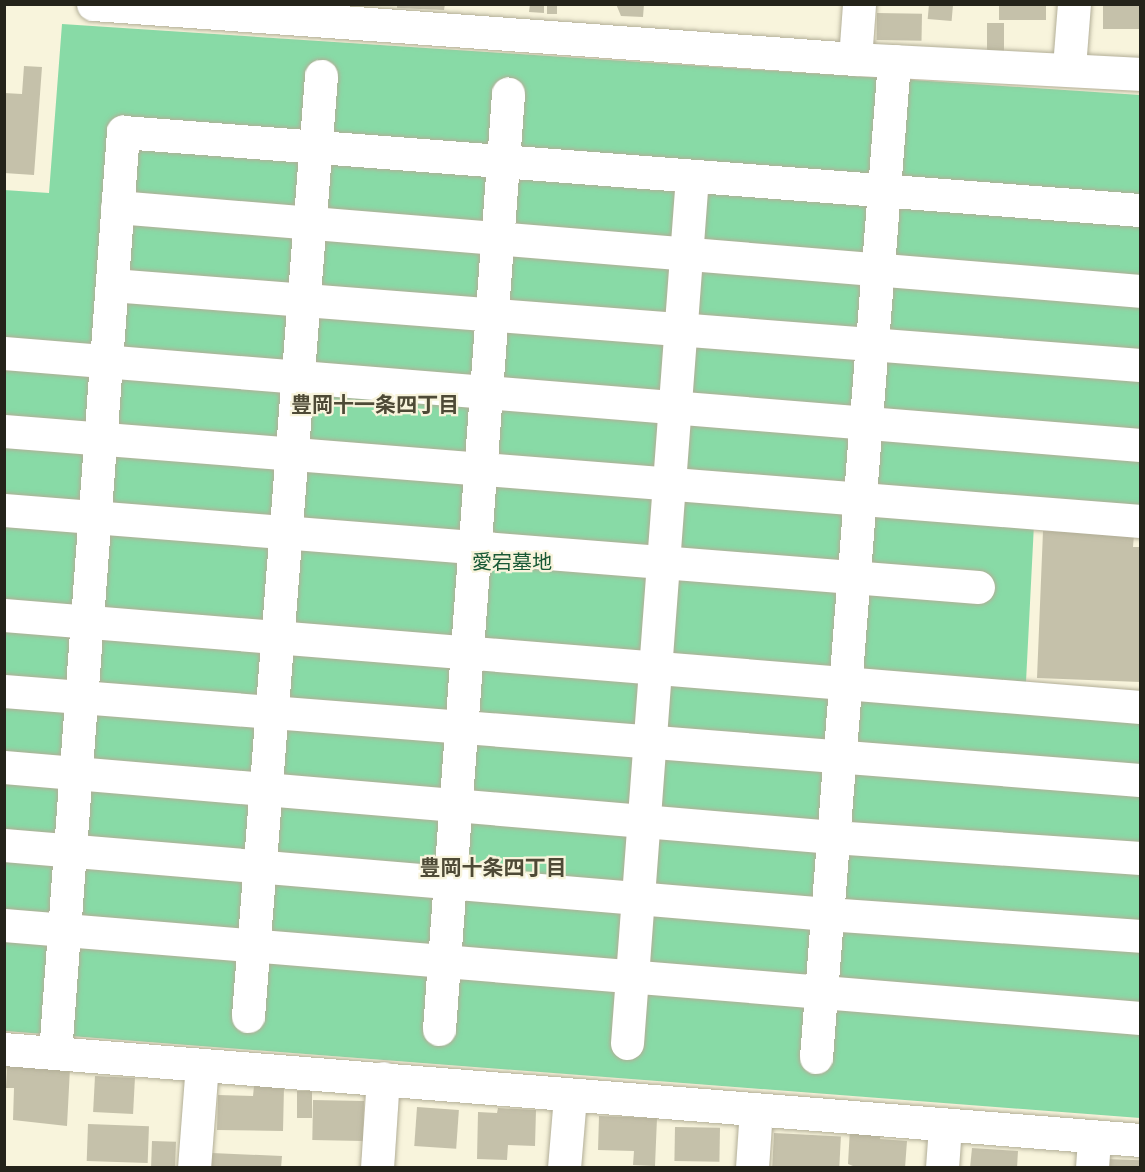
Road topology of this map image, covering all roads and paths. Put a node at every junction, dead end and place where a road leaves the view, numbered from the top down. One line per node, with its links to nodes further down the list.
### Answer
1 (93, 4): 4 (street)
2 (859, 4): 4 (street)
3 (1074, 4): 6 (street)
4 (855, 58): 5 (street)
5 (894, 61): 6 (street); 13 (street)
6 (1069, 68): 7 (street)
7 (1140, 74)
8 (321, 76): 10 (street)
9 (508, 94): 11 (street)
10 (315, 147): 11 (street); 14 (street); 16 (street)
11 (503, 162): 12 (street); 17 (street)
12 (692, 177): 13 (street); 18 (street)
13 (884, 192): 15 (street); 19 (street)
14 (117, 207): 16 (street); 20 (street)
15 (1140, 210)
16 (309, 222): 17 (street); 22 (street)
17 (498, 237): 18 (street); 23 (street)
18 (687, 252): 19 (street); 24 (street)
19 (879, 268): 21 (street); 25 (street)
20 (112, 285): 22 (street); 27 (street)
21 (1140, 291)
22 (304, 299): 23 (street); 29 (street)
23 (492, 314): 24 (street); 30 (street)
24 (681, 329): 25 (street); 31 (street)
25 (872, 344): 28 (street); 32 (street)
26 (4, 353): 27 (street)
27 (106, 360): 29 (street); 34 (street)
28 (1140, 365)
29 (297, 376): 30 (street); 36 (street)
30 (486, 392): 31 (street); 37 (street)
31 (675, 408): 32 (street); 38 (street)
32 (866, 424): 35 (street); 39 (street)
33 (4, 431): 34 (street)
34 (100, 439): 36 (street); 41 (street)
35 (1140, 445)
36 (291, 454): 37 (street); 43 (street)
37 (480, 470): 38 (street); 44 (street)
38 (669, 485): 39 (street); 45 (street)
39 (860, 500): 42 (street); 46 (street)
40 (4, 510): 41 (street)
41 (95, 516): 43 (street); 49 (street)
42 (1140, 521)
43 (285, 532): 44 (street); 50 (street)
44 (475, 548): 45 (street); 51 (street)
45 (662, 563): 46 (street); 52 (street)
46 (854, 578): 47 (street); 53 (street)
47 (978, 587)
48 (4, 615): 49 (street)
49 (87, 622): 50 (street); 55 (street)
50 (277, 637): 51 (street); 57 (street)
51 (467, 652): 52 (street); 58 (street)
52 (654, 668): 53 (street); 59 (street)
53 (846, 683): 56 (street); 60 (street)
54 (4, 691): 55 (street)
55 (81, 696): 57 (street); 62 (street)
56 (1140, 706)
57 (272, 711): 58 (street); 64 (street)
58 (461, 727): 59 (street); 65 (street)
59 (649, 741): 60 (street); 66 (street)
60 (840, 756): 63 (street); 67 (street)
61 (4, 767): 62 (street)
62 (76, 773): 64 (street); 69 (street)
63 (1140, 780)
64 (265, 789): 65 (street); 71 (street)
65 (456, 804): 66 (street); 72 (street)
66 (643, 820): 67 (street); 73 (street)
67 (833, 837): 70 (street); 74 (street)
68 (4, 845): 69 (street)
69 (70, 849): 71 (street); 76 (street)
70 (1140, 858)
71 (259, 866): 72 (street); 78 (street)
72 (450, 882): 73 (street); 79 (street)
73 (637, 898): 74 (street); 80 (street)
74 (827, 914): 77 (street); 81 (street)
75 (4, 925): 76 (street)
76 (64, 930): 78 (street); 87 (street)
77 (1140, 936)
78 (253, 945): 79 (street); 82 (street)
79 (444, 961): 80 (street); 84 (street)
80 (631, 976): 81 (street); 85 (street)
81 (821, 992): 83 (street); 88 (street)
82 (248, 1016)
83 (1140, 1018)
84 (439, 1029)
85 (627, 1043)
86 (4, 1049): 87 (street)
87 (55, 1053): 89 (street)
88 (816, 1057)
89 (202, 1065): 90 (street); 96 (street)
90 (383, 1078): 91 (street); 97 (street)
91 (570, 1096): 92 (street); 98 (street)
92 (756, 1110): 93 (street); 99 (street)
93 (945, 1126): 95 (street); 100 (street)
94 (1140, 1140): 95 (street)
95 (1093, 1152)
96 (194, 1167)
97 (377, 1167)
98 (564, 1167)
99 (752, 1167)
100 (942, 1167)

